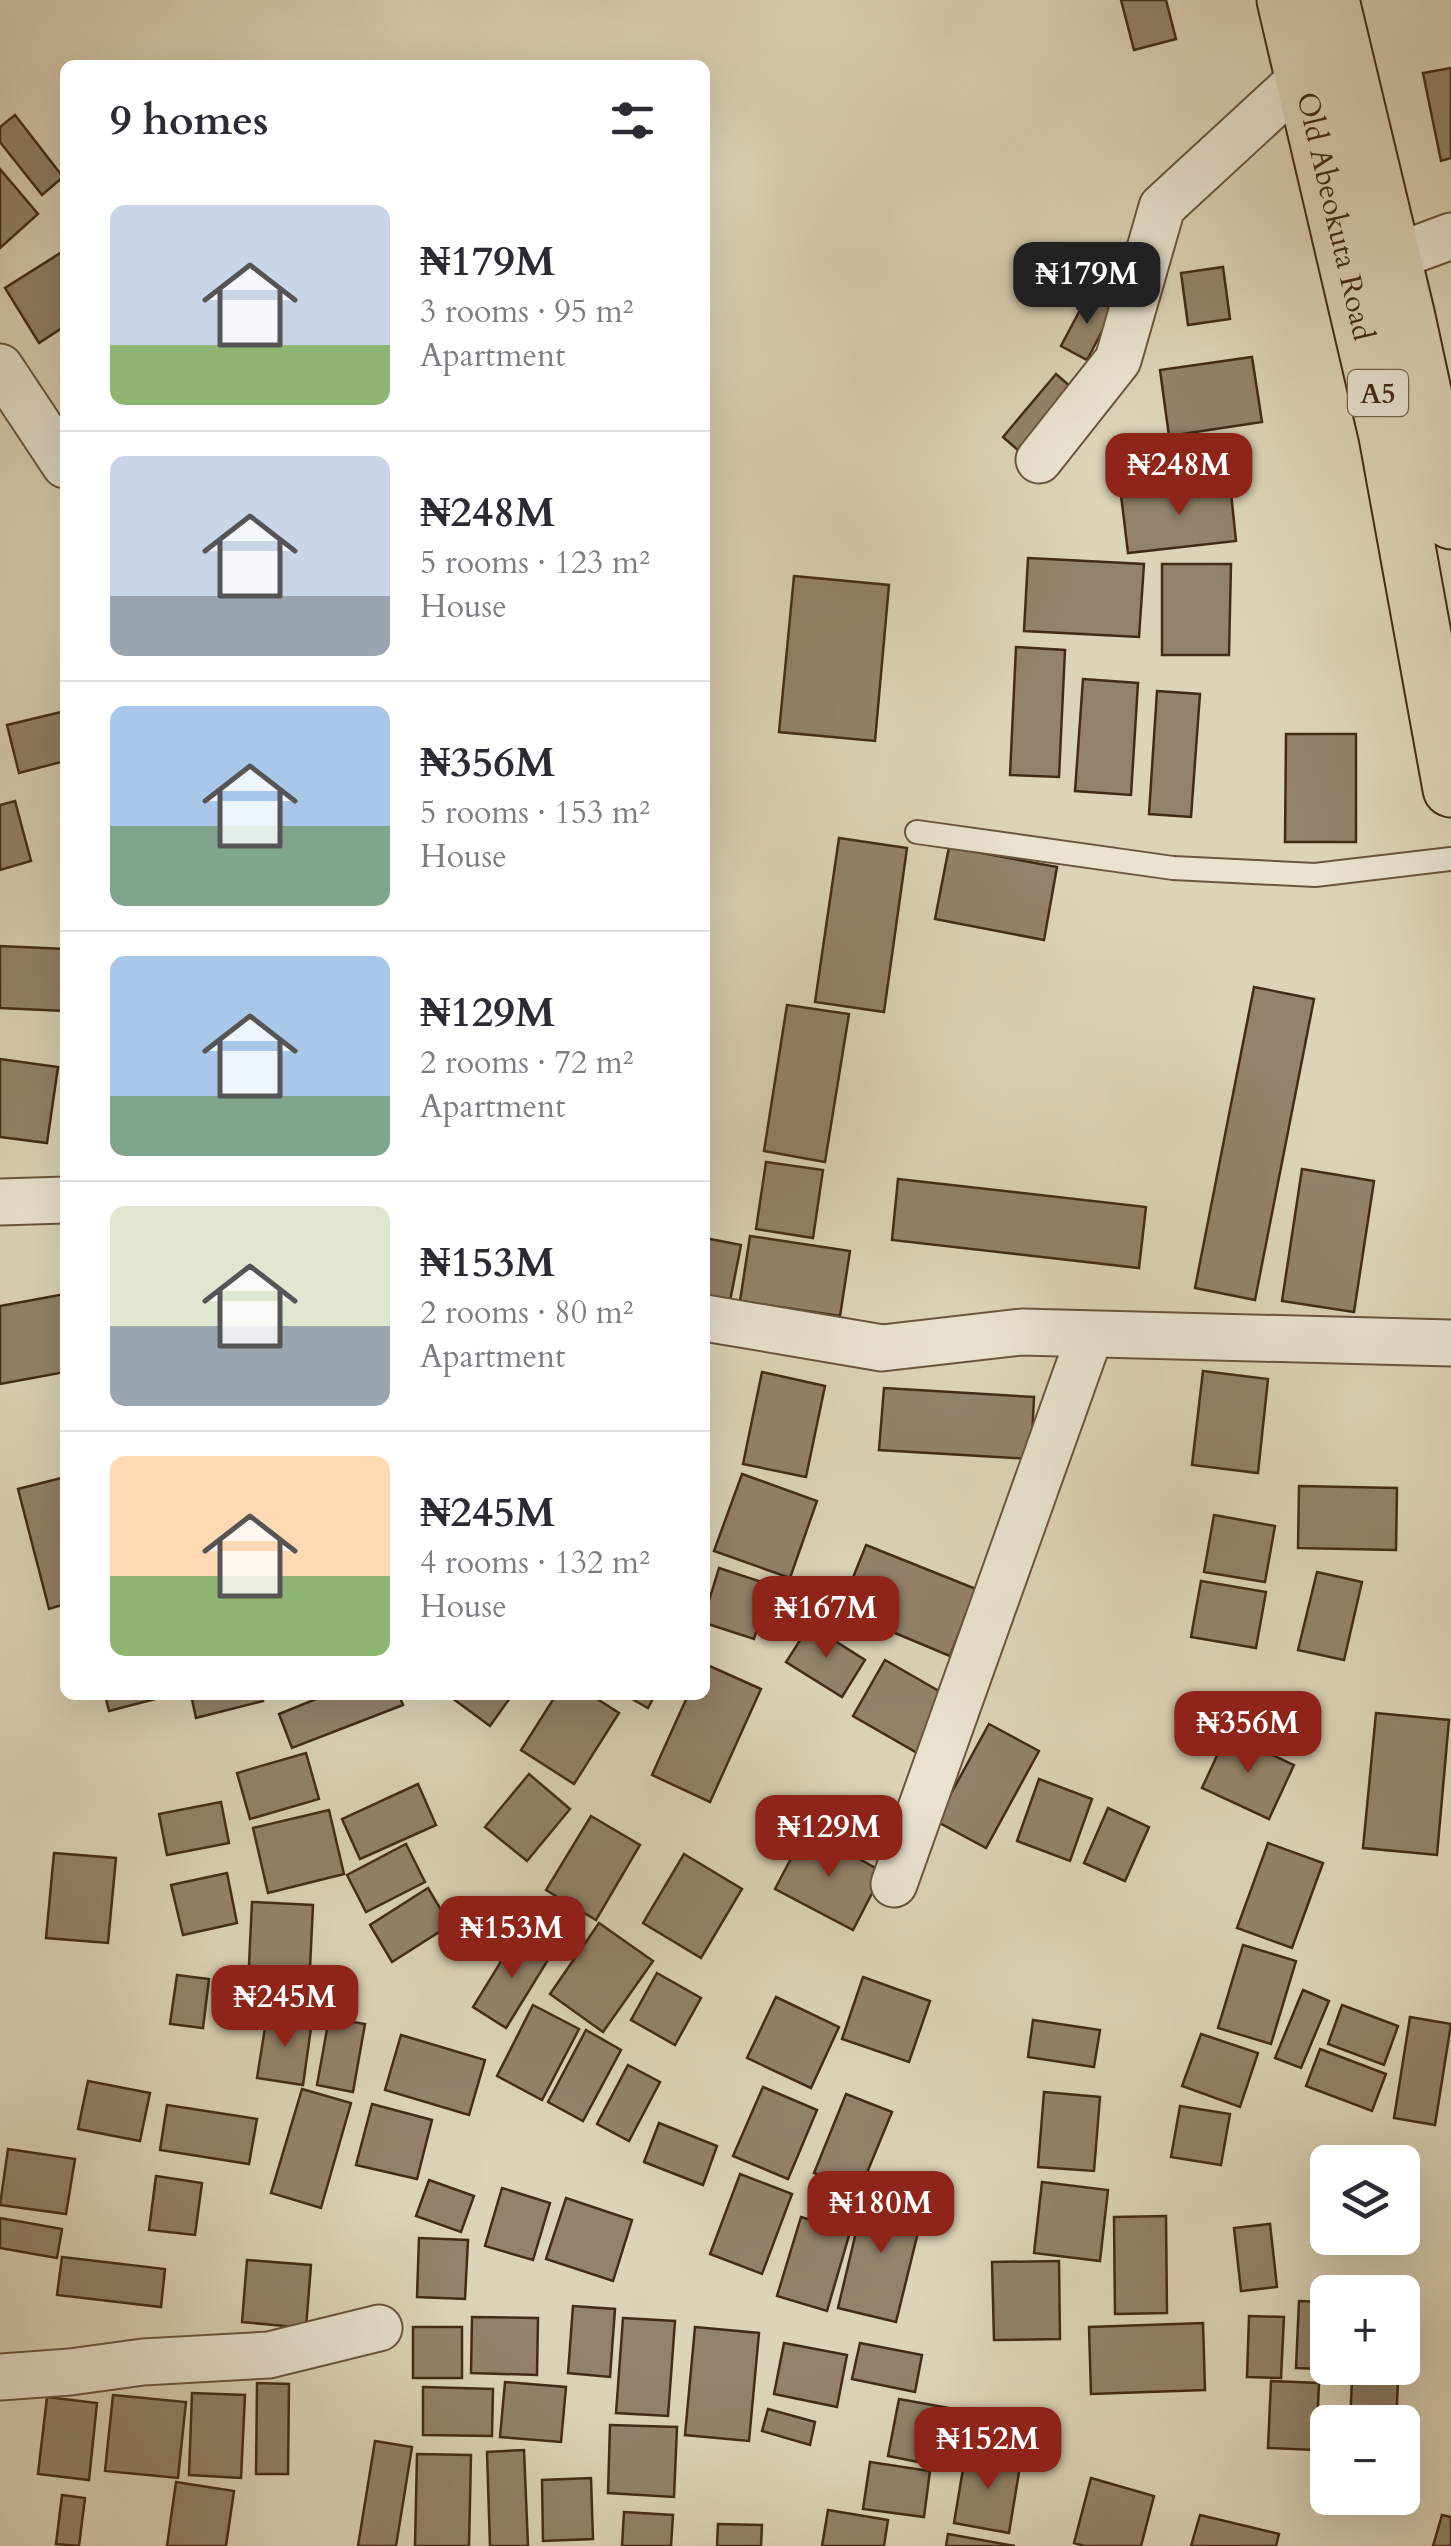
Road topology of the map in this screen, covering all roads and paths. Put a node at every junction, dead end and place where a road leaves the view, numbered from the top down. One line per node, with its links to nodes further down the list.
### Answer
1 (1285, 0): 3 (highway, Old Abeokuta Road / A5)
2 (1331, 0): 5 (highway, Old Abeokuta Road / A5)
3 (1304, 76): 8 (street); 10 (highway, Old Abeokuta Road / A5)
4 (1451, 236): 5 (street)
5 (1392, 258): 9 (highway, Old Abeokuta Road / A5)
6 (0, 367): 7 (street)
7 (60, 458)
8 (1039, 460)
9 (1451, 520)
10 (1451, 789)
11 (918, 832): 12 (lane)
12 (1451, 859)
13 (60, 1200): 14 (street)
14 (0, 1202)
15 (710, 1319): 16 (street)
16 (1090, 1335): 17 (street); 18 (street)
17 (1451, 1343)
18 (894, 1884)
19 (378, 2328): 20 (street)
20 (0, 2377)

